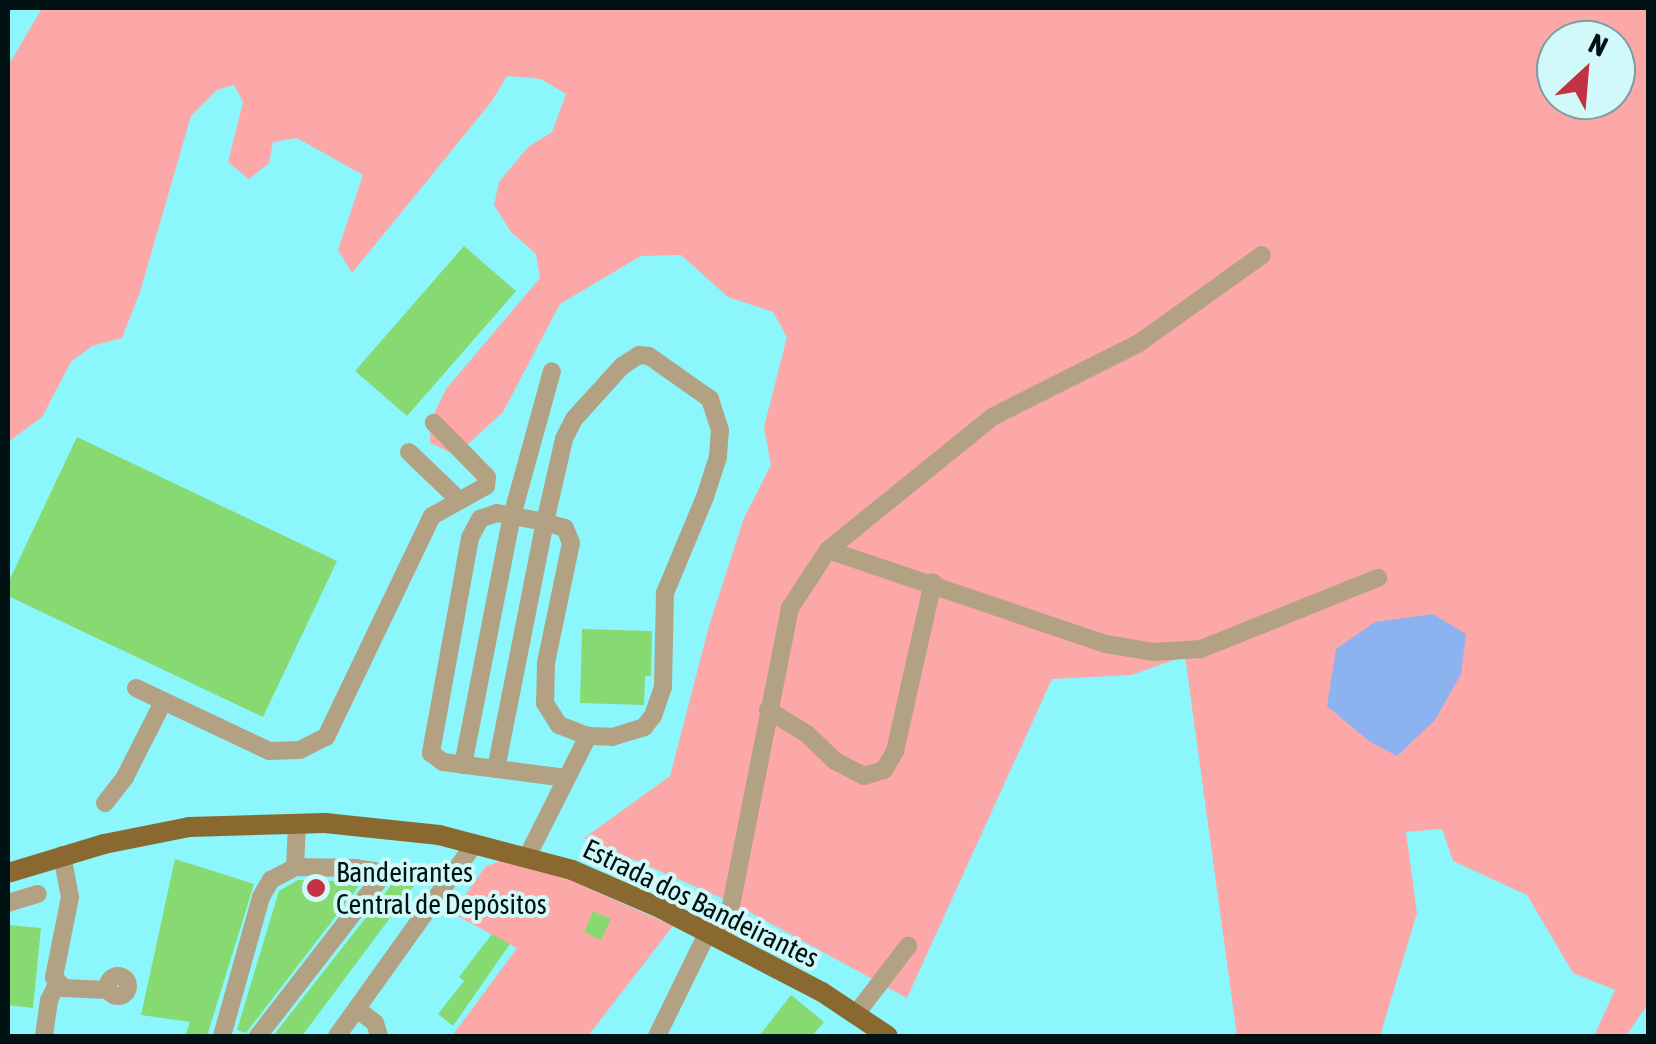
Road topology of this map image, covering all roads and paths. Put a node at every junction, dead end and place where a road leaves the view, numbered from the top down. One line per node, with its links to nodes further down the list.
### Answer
1 (1262, 255): 8 (lane)
2 (552, 371): 6 (lane)
3 (434, 423): 5 (lane)
4 (409, 452): 5 (lane)
5 (459, 500): 12 (lane)
6 (512, 516): 7 (lane); 15 (lane); 15 (lane)
7 (545, 522): 14 (lane); 14 (lane); 16 (lane)
8 (828, 550): 10 (lane); 13 (lane)
9 (1378, 578): 10 (lane)
10 (933, 582): 13 (lane)
11 (136, 688): 12 (lane)
12 (164, 702): 18 (lane)
13 (768, 710): 27 (lane)
14 (588, 736): 17 (lane)
15 (463, 765): 16 (lane)
16 (496, 768): 17 (lane)
17 (566, 778): 22 (lane)
18 (105, 803)
19 (297, 824): 20 (main road, Estrada dos Bandeirantes); 21 (main road, Estrada dos Bandeirantes); 24 (lane)
20 (475, 843): 22 (main road, Estrada dos Bandeirantes); 31 (lane)
21 (62, 854): 23 (main road, Estrada dos Bandeirantes); 29 (lane)
22 (528, 857): 27 (main road, Estrada dos Bandeirantes)
23 (10, 866)
24 (295, 867): 34 (lane); 35 (lane)
25 (38, 894): 26 (lane)
26 (8, 903)
27 (716, 937): 32 (main road, Estrada dos Bandeirantes); 38 (lane)
28 (908, 946): 32 (lane)
29 (57, 984): 30 (lane); 33 (lane)
30 (108, 990)
31 (358, 1010): 36 (lane); 37 (lane)
32 (856, 1014): 39 (main road, Estrada dos Bandeirantes)
33 (44, 1036)
34 (222, 1036)
35 (258, 1036)
36 (338, 1036)
37 (379, 1036)
38 (657, 1036)
39 (888, 1036)

